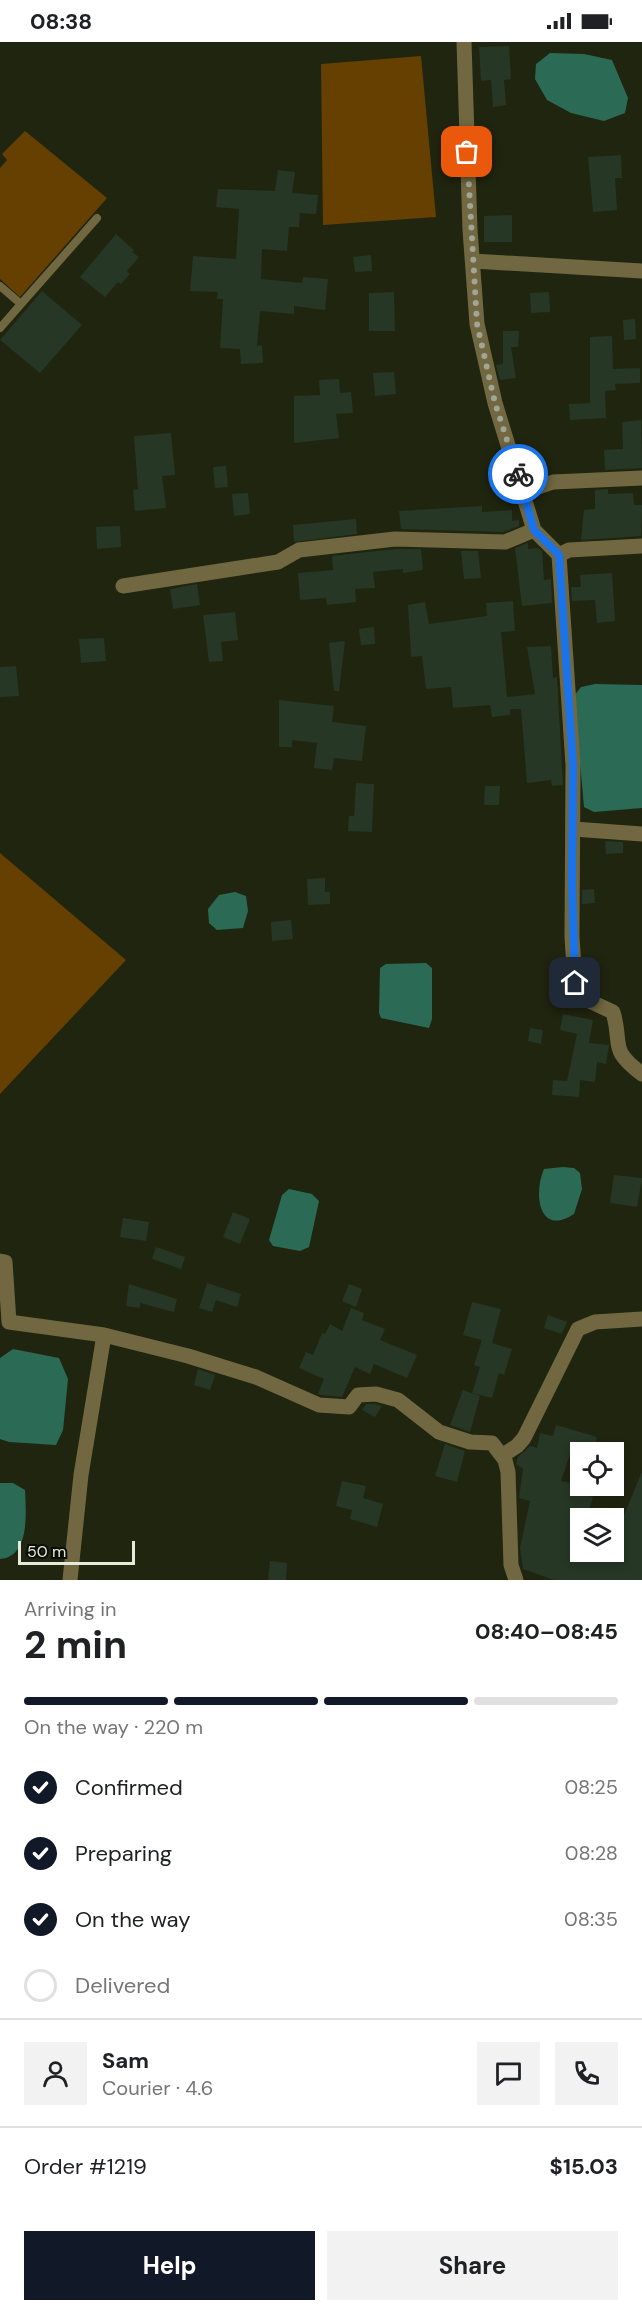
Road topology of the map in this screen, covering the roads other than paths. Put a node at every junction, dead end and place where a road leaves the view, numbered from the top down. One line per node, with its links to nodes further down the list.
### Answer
1 (464, 42): 3 (street)
2 (98, 218): 6 (lane)
3 (472, 261): 4 (street); 9 (street)
4 (642, 271)
5 (0, 286): 6 (lane)
6 (21, 304): 7 (lane)
7 (0, 328)
8 (642, 478): 9 (street)
9 (524, 492): 10 (street)
10 (534, 530): 12 (street); 13 (street)
11 (642, 546): 12 (street)
12 (559, 555): 14 (street)
13 (123, 586)
14 (574, 829): 15 (street); 16 (street)
15 (642, 834)
16 (642, 1074)
17 (0, 1261): 19 (street)
18 (642, 1319): 20 (street)
19 (104, 1335): 20 (street); 21 (street)
20 (503, 1455): 22 (street)
21 (70, 1580)
22 (516, 1580)

